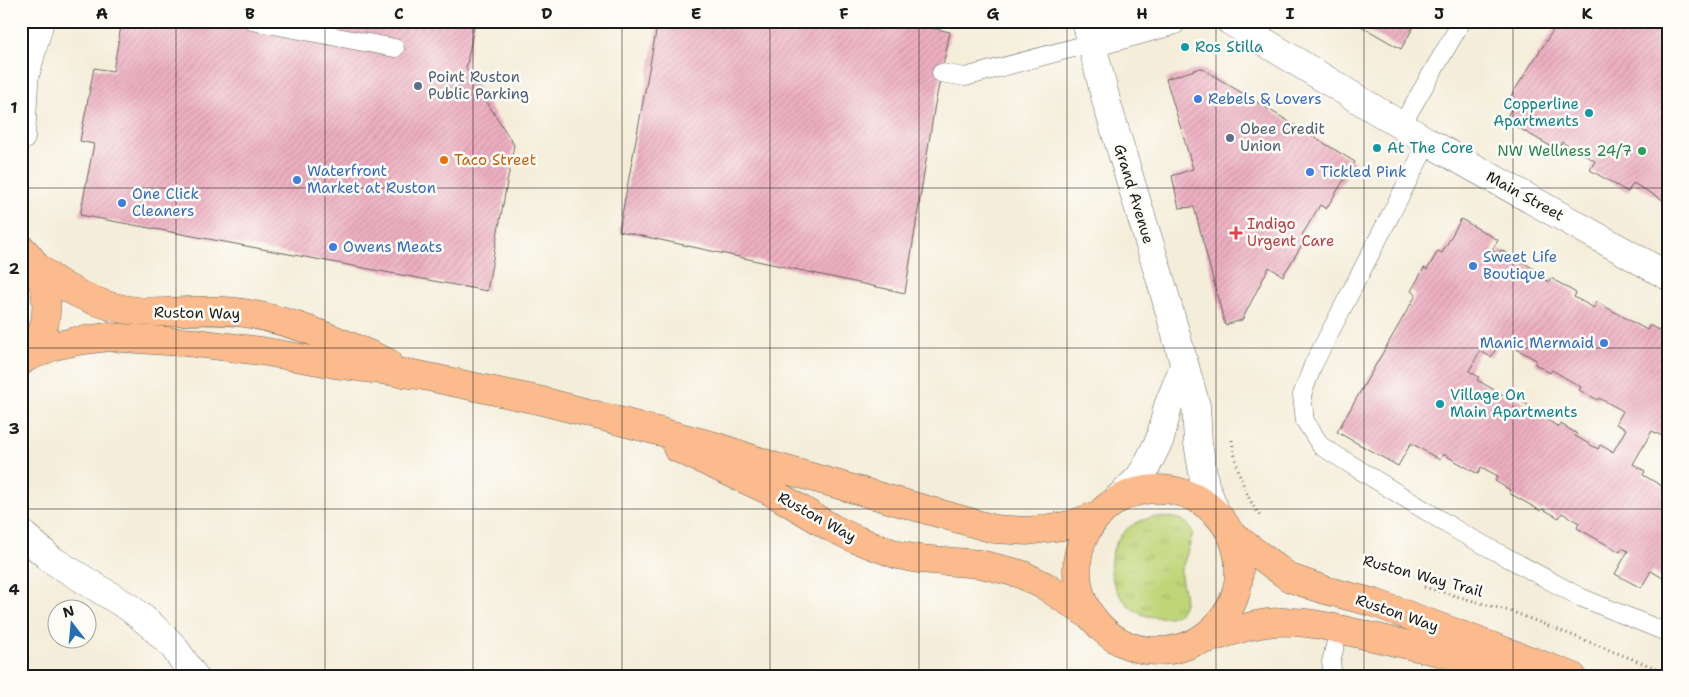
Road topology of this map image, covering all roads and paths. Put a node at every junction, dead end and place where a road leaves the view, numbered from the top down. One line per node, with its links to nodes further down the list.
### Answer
1 (40, 21): 9 (street)
2 (252, 21): 7 (lane)
3 (1172, 21): 6 (street)
4 (1230, 21): 10 (street, Main Street)
5 (1462, 21): 10 (lane)
6 (1089, 32): 8 (lane); 16 (street, Grand Avenue)
7 (395, 48)
8 (941, 73)
9 (23, 87): 11 (street)
10 (1401, 126): 12 (street, Main Street)
11 (21, 137)
12 (1428, 142): 14 (street, Main Street); 27 (lane)
13 (27, 250): 15 (main road); 17 (main road, Ruston Way)
14 (1668, 276)
15 (24, 359): 17 (main road, Ruston Way)
16 (1184, 366): 20 (street); 22 (street, Grand Avenue)
17 (419, 375): 18 (main road, Ruston Way)
18 (629, 424): 20 (main road, Ruston Way); 25 (main road, Ruston Way)
19 (1232, 440): 21 (path)
20 (1107, 508): 22 (main road); 25 (main road)
21 (1261, 517)
22 (1224, 524): 28 (main road); 33 (main road, Ruston Way)
23 (25, 531): 30 (street)
24 (1421, 586): 29 (path, Ruston Way Trail)
25 (1093, 618): 28 (main road)
26 (1340, 629): 28 (main road, Ruston Way); 31 (lane); 32 (main road, Ruston Way)
27 (1668, 633)
28 (1193, 643)
29 (1668, 673)
30 (194, 676)
31 (1333, 676)
32 (1542, 676)
33 (1572, 676)

